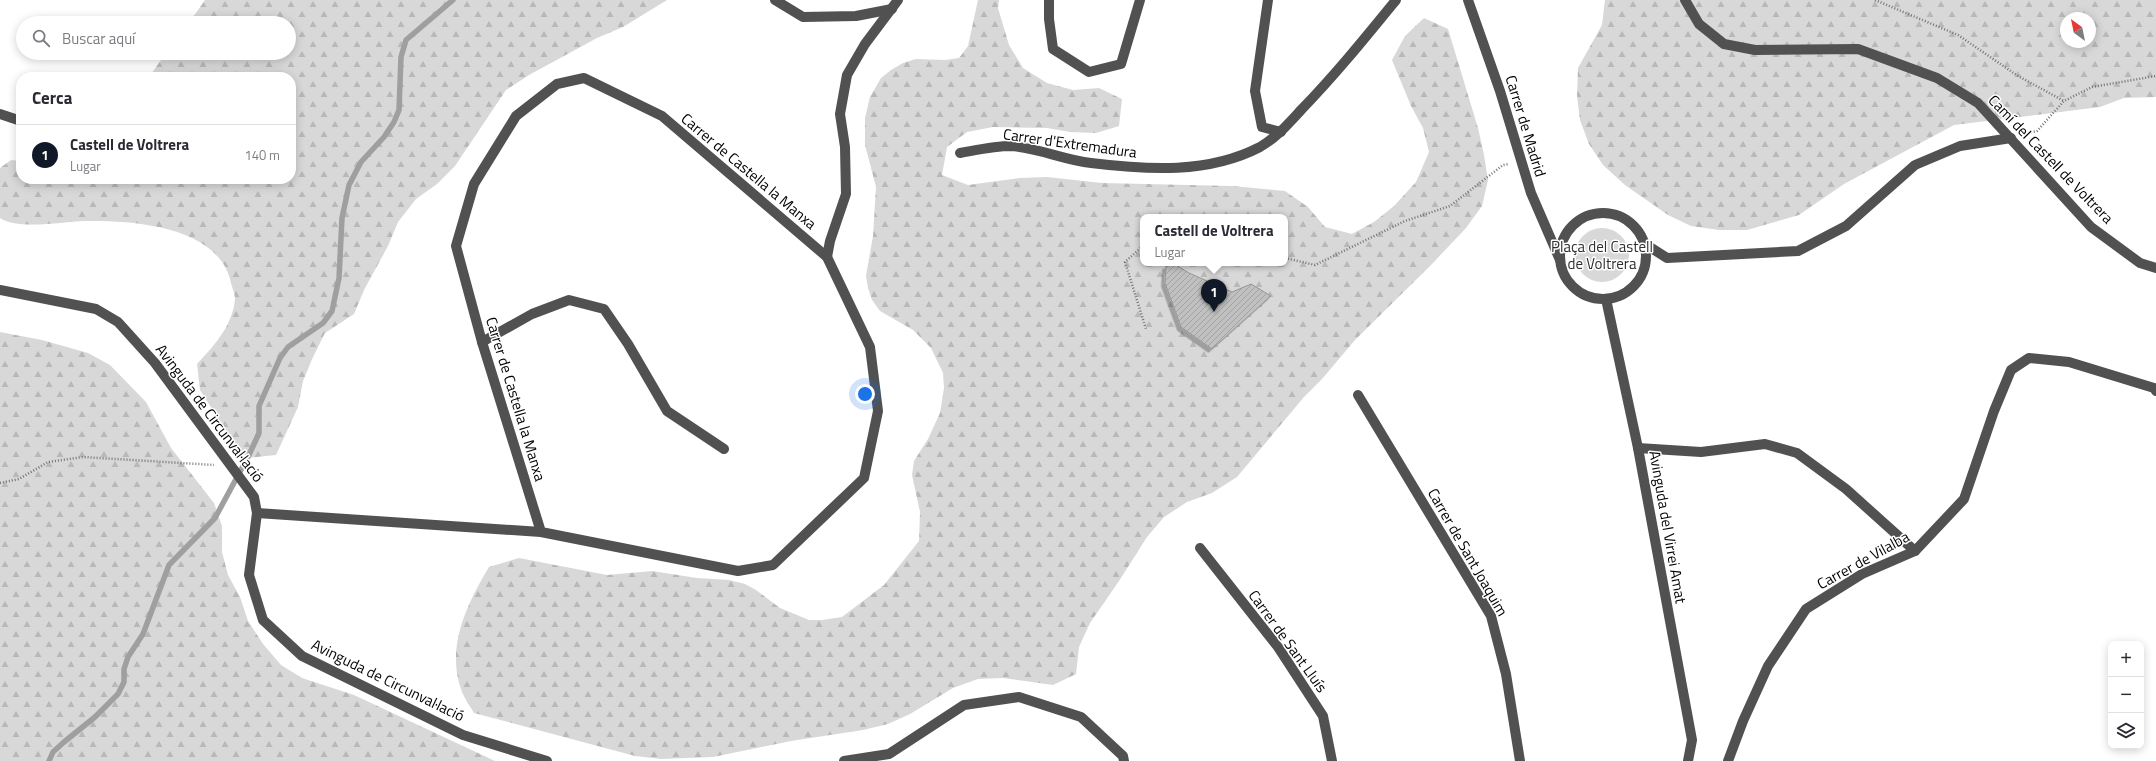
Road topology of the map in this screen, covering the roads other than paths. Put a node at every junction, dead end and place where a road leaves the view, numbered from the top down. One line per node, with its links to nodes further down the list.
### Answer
1 (775, 0): 9 (street)
2 (898, 0): 9 (street)
3 (1049, 0): 4 (street)
4 (1140, 0)
5 (1268, 0): 12 (street)
6 (1396, 0): 12 (street, Carrer d'Extremadura)
7 (1468, 0): 17 (street, Carrer de Madrid)
8 (1685, 0): 13 (street, Camí del Castell de Voltrera)
9 (892, 9): 16 (street)
10 (0, 114): 11 (street)
11 (16, 119)
12 (1281, 132): 14 (street, Carrer d'Extremadura)
13 (2011, 138): 15 (street); 18 (street, Camí del Castell de Voltrera)
14 (960, 153)
15 (1645, 244): 17 (street); 20 (street)
16 (827, 257): 21 (street, Carrer de Castella la Manxa); 27 (street, Carrer de Castella la Manxa)
17 (1560, 260): 20 (street)
18 (2156, 268)
19 (0, 290): 26 (street, Avinguda de Circunval·lació)
20 (1606, 299): 24 (street, Avinguda del Virrei Amat)
21 (482, 342): 25 (street); 27 (street, Carrer de Castella la Manxa)
22 (2156, 391): 29 (street, Carrer de Vilalba)
23 (1358, 395): 34 (street, Carrer de Sant Joaquim)
24 (1638, 448): 29 (street); 35 (street, Avinguda del Virrei Amat)
25 (724, 449)
26 (257, 513): 27 (street, Carrer de Castella la Manxa); 30 (street, Avinguda de Circunval·lació)
27 (541, 532)
28 (1200, 548): 33 (street, Carrer de Sant Lluís)
29 (1915, 552): 36 (street, Carrer de Vilalba)
30 (547, 761)
31 (844, 761): 32 (street)
32 (1124, 761)
33 (1332, 761)
34 (1520, 761)
35 (1688, 761)
36 (1728, 761)

